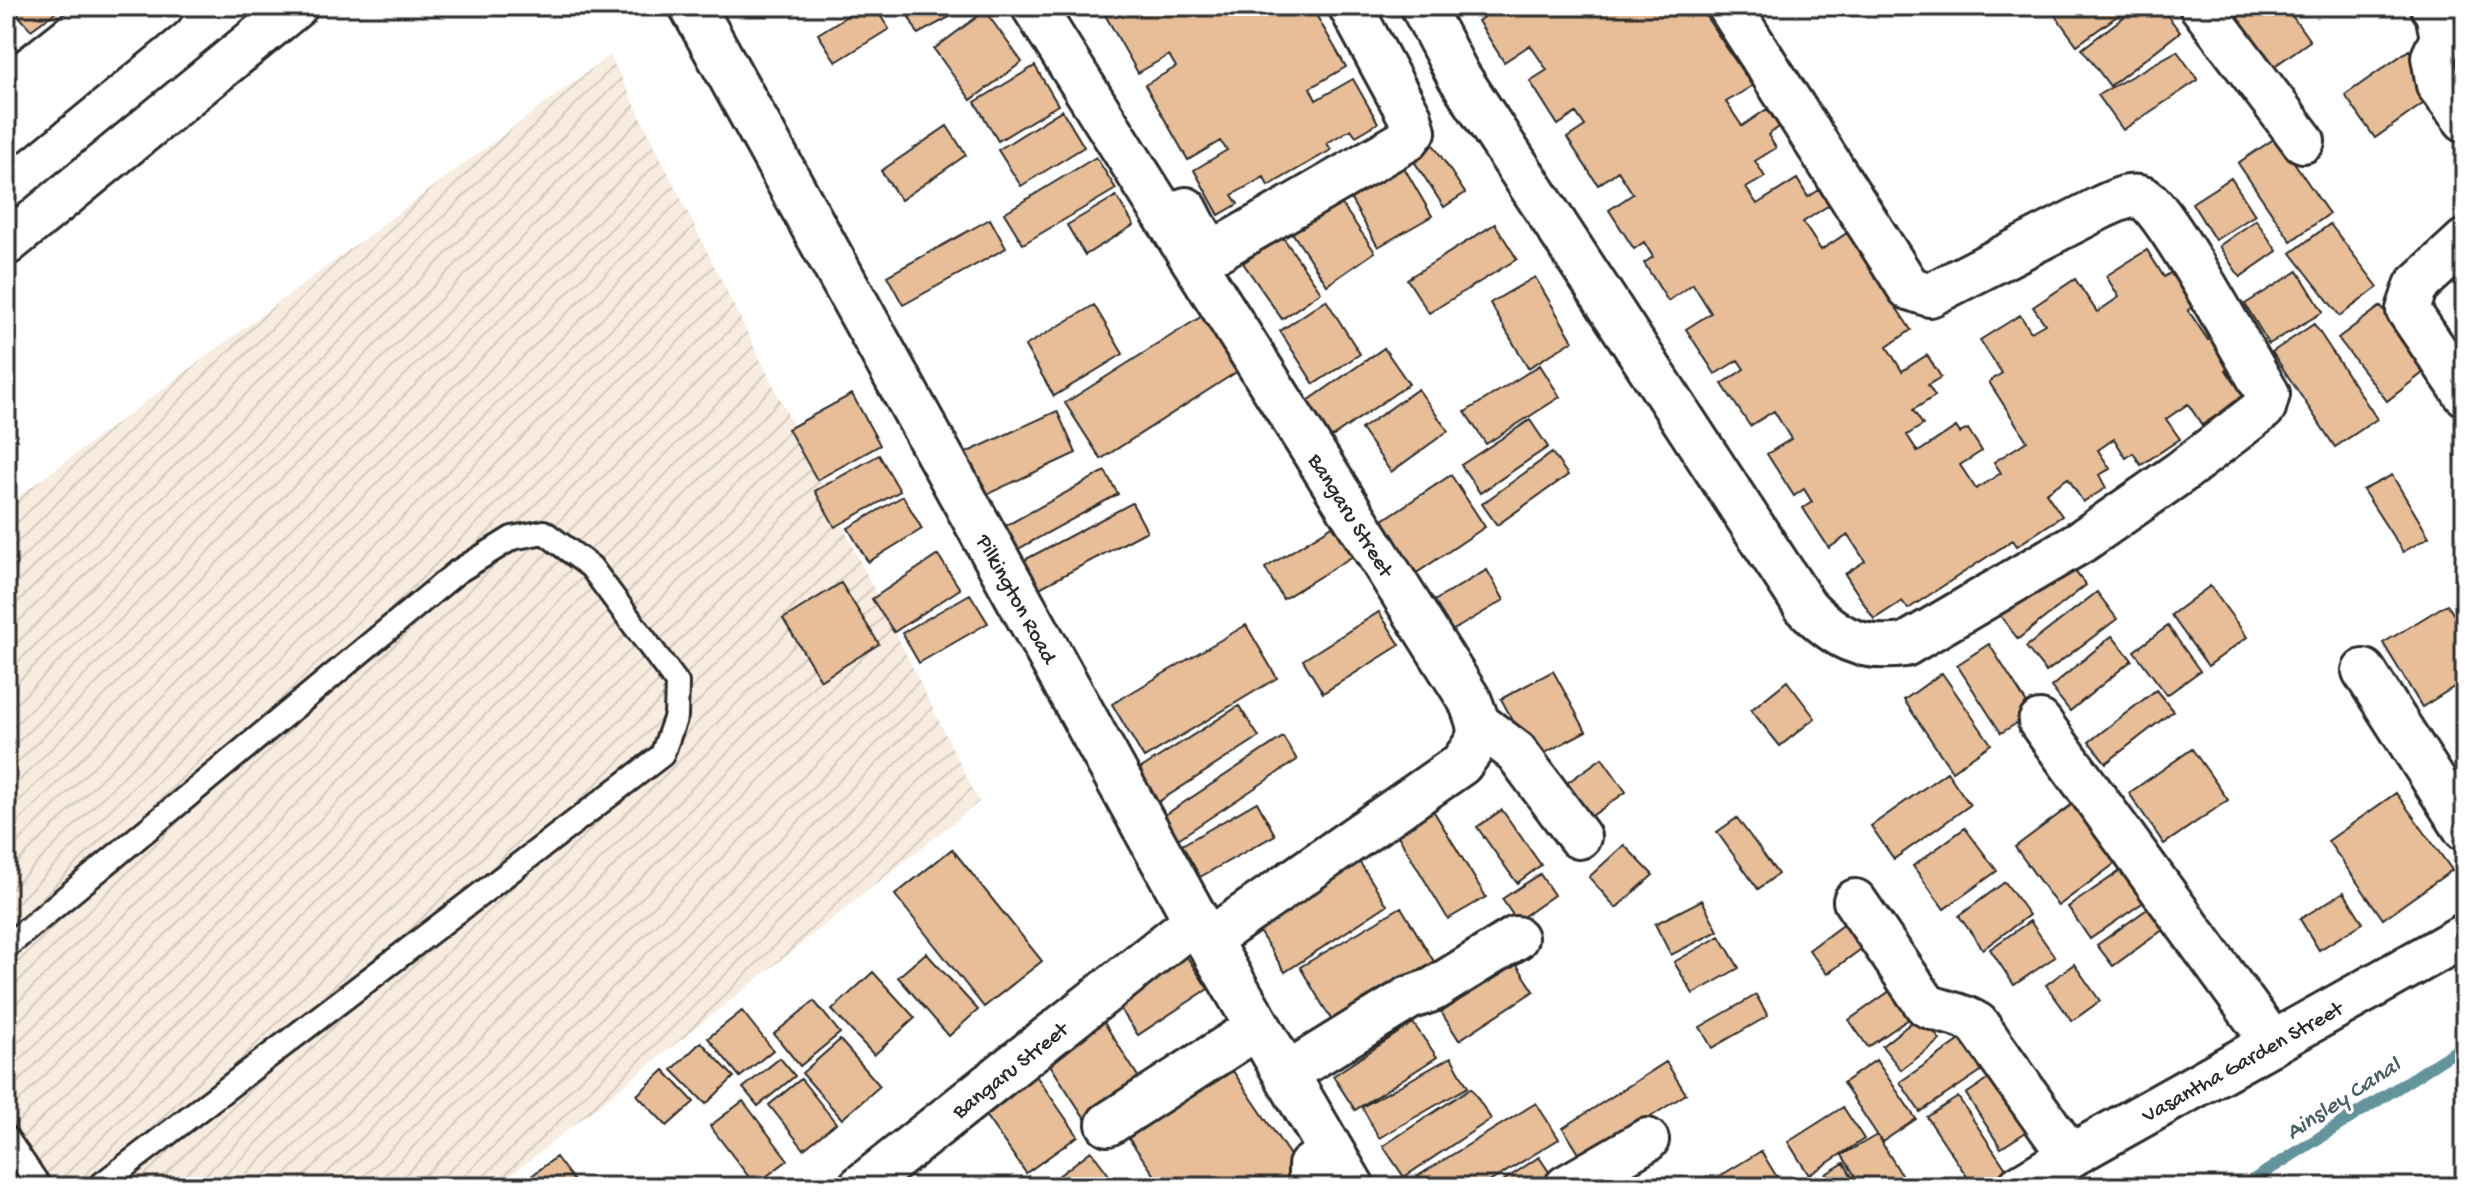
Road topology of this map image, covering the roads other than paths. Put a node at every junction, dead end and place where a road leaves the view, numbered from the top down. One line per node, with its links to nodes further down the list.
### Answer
1 (111, 6): 12 (street)
2 (161, 6): 14 (street)
3 (296, 6): 17 (street)
4 (692, 6): 25 (street, Pilkington Road)
5 (1033, 6): 21 (street, Bangaru Street)
6 (1063, 6): 7 (street)
7 (1350, 6)
8 (1422, 6): 9 (street)
9 (1729, 6)
10 (2201, 6): 15 (street)
11 (2432, 6): 13 (street)
12 (6, 89)
13 (2465, 120)
14 (6, 133)
15 (2303, 141)
16 (2465, 241): 18 (street)
17 (6, 244)
18 (2465, 394)
19 (2364, 671): 22 (street)
20 (2040, 722): 30 (street)
21 (1479, 724): 23 (street); 25 (street, Bangaru Street)
22 (2465, 829)
23 (1579, 837)
24 (1855, 901): 35 (street)
25 (1202, 930): 29 (street, Pilkington Road); 39 (street, Bangaru Street)
26 (2465, 935): 30 (street, Vasantha Garden Street)
27 (1516, 938): 31 (street)
28 (6, 947): 38 (lane)
29 (1258, 1027): 31 (street, Pilkington Road); 32 (street)
30 (2273, 1043): 35 (street, Vasantha Garden Street)
31 (1286, 1074): 36 (street, Pilkington Road)
32 (1108, 1124)
33 (6, 1137): 37 (lane)
34 (1647, 1140): 40 (street)
35 (2070, 1156): 41 (street, Vasantha Garden Street)
36 (1333, 1175)
37 (40, 1187)
38 (98, 1187)
39 (860, 1187)
40 (1566, 1187)
41 (2019, 1187)

